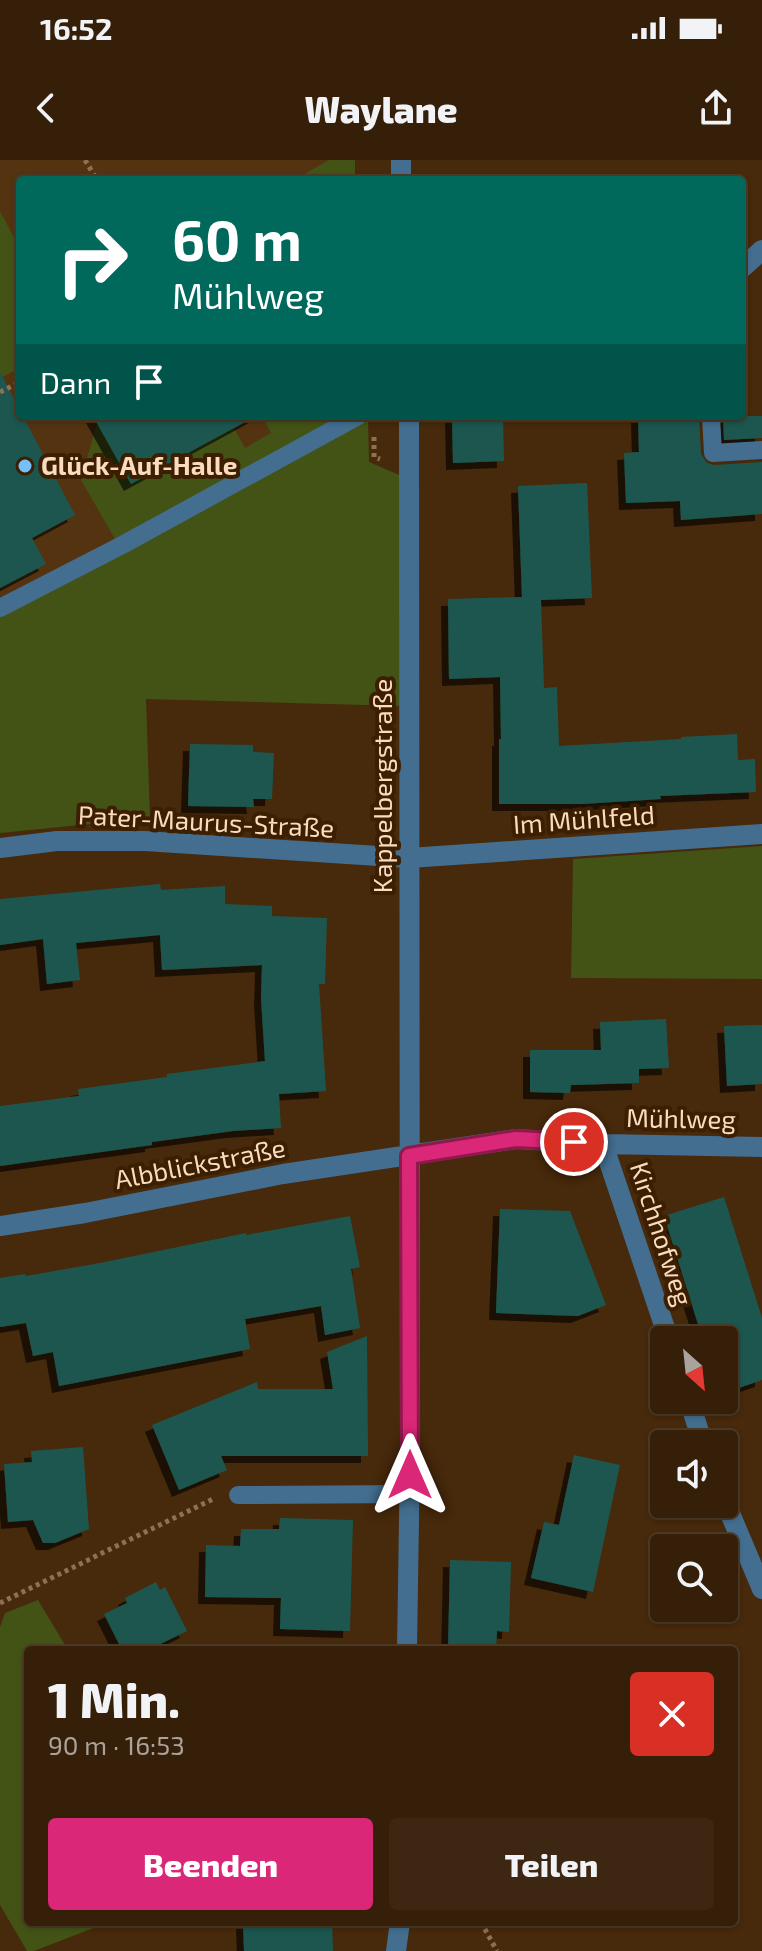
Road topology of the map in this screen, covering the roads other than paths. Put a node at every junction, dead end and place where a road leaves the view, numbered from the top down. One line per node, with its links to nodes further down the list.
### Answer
1 (762, 250): 2 (street)
2 (746, 264)
3 (351, 420): 7 (lane)
4 (409, 420): 10 (street, Kappelbergstraße)
5 (711, 420): 6 (lane)
6 (762, 450)
7 (0, 608)
8 (762, 834): 10 (street, Im Mühlfeld)
9 (0, 848): 10 (street, Pater-Maurus-Straße)
10 (409, 858): 13 (street, Kappelbergstraße)
11 (603, 1144): 12 (street, Mühlweg); 13 (street, Mühlweg); 15 (street, Kirchhofweg)
12 (762, 1147)
13 (409, 1156): 14 (street, Albblickstraße); 16 (street, Kappelbergstraße)
14 (0, 1226)
15 (664, 1326)
16 (409, 1494): 17 (lane); 20 (street, Kappelbergstraße)
17 (238, 1495)
18 (732, 1518): 19 (street)
19 (762, 1589)
20 (407, 1646)
21 (399, 1926): 22 (street)
22 (396, 1951)

